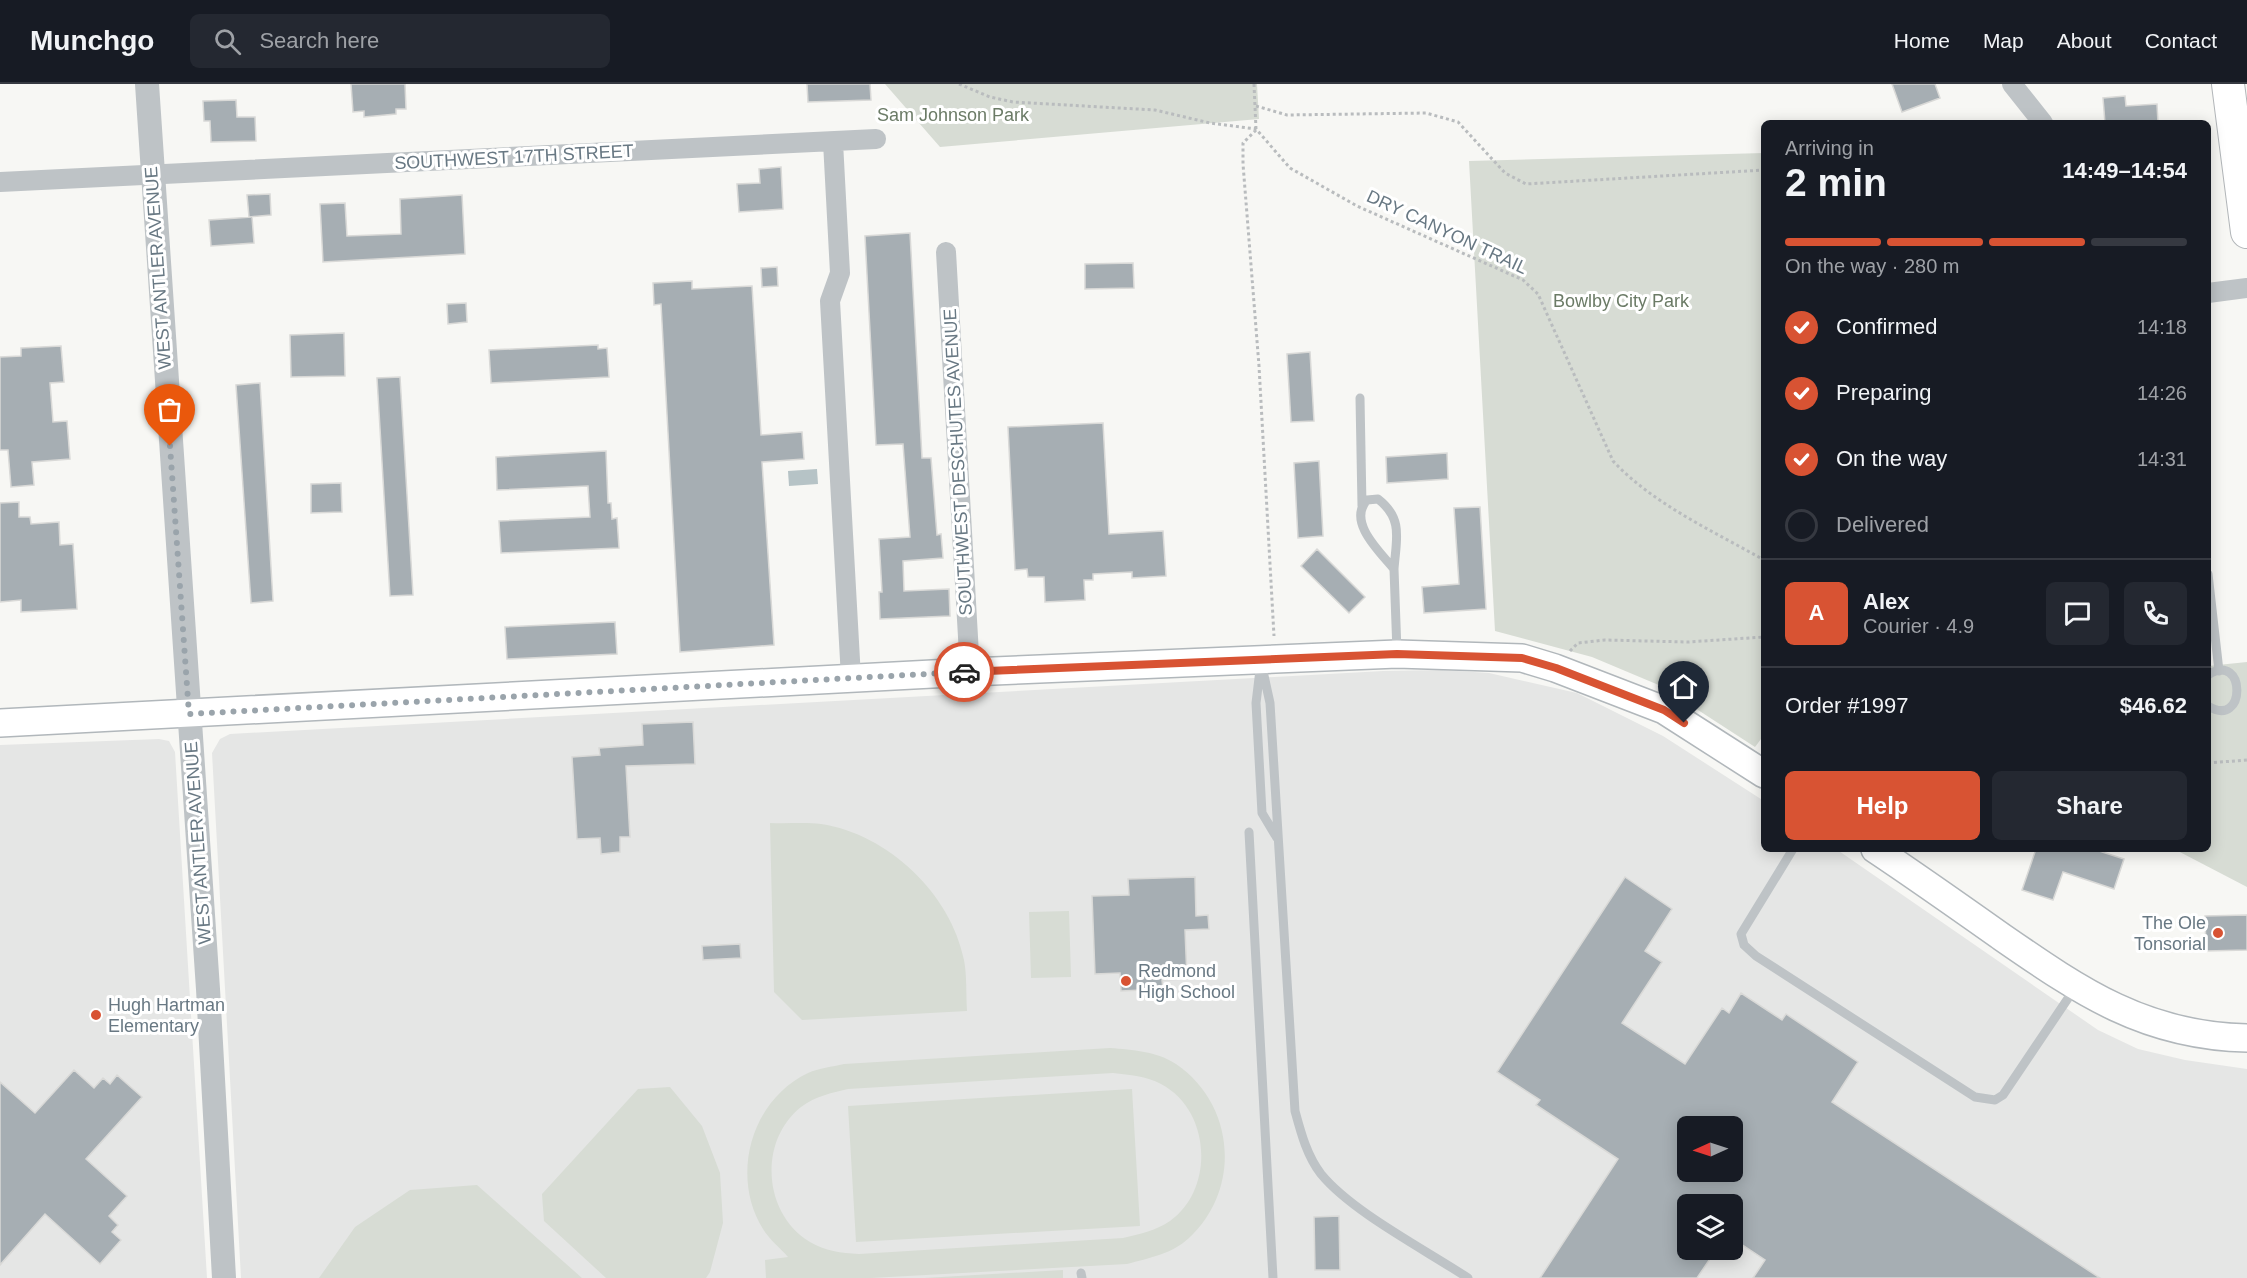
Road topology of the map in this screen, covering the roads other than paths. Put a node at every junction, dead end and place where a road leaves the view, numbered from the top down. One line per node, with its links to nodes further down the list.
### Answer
1 (147, 84): 7 (street, WEST ANTLER AVENUE)
2 (2012, 84): 4 (street)
3 (2228, 84): 9 (highway)
4 (2041, 120)
5 (876, 139): 6 (street, SOUTHWEST 17TH STREET)
6 (833, 142): 7 (street, SOUTHWEST 17TH STREET); 22 (street)
7 (152, 174): 8 (street, SOUTHWEST 17TH STREET); 24 (street, WEST ANTLER AVENUE)
8 (0, 182)
9 (2247, 232)
10 (946, 252): 20 (street, SOUTHWEST DESCHUTES AVENUE)
11 (2247, 288): 12 (street)
12 (2211, 292)
13 (1360, 398): 14 (lane)
14 (1362, 506): 15 (lane); 15 (lane)
15 (1394, 569): 17 (lane)
16 (2211, 603): 19 (lane)
17 (1397, 654): 18 (main road); 26 (main road)
18 (1268, 659): 20 (main road); 28 (lane); 28 (lane)
19 (2218, 671): 21 (lane); 23 (lane)
20 (970, 672): 22 (main road)
21 (2211, 674)
22 (851, 678): 24 (main road)
23 (2211, 707)
24 (189, 714): 25 (main road); 33 (street, WEST ANTLER AVENUE)
25 (0, 723)
26 (1761, 772)
27 (1250, 832): 34 (lane)
28 (1278, 840): 35 (lane)
29 (1791, 852): 31 (lane)
30 (1879, 852): 31 (main road)
31 (2075, 988): 32 (main road)
32 (2247, 1038)
33 (224, 1278)
34 (1273, 1278)
35 (1468, 1278)

